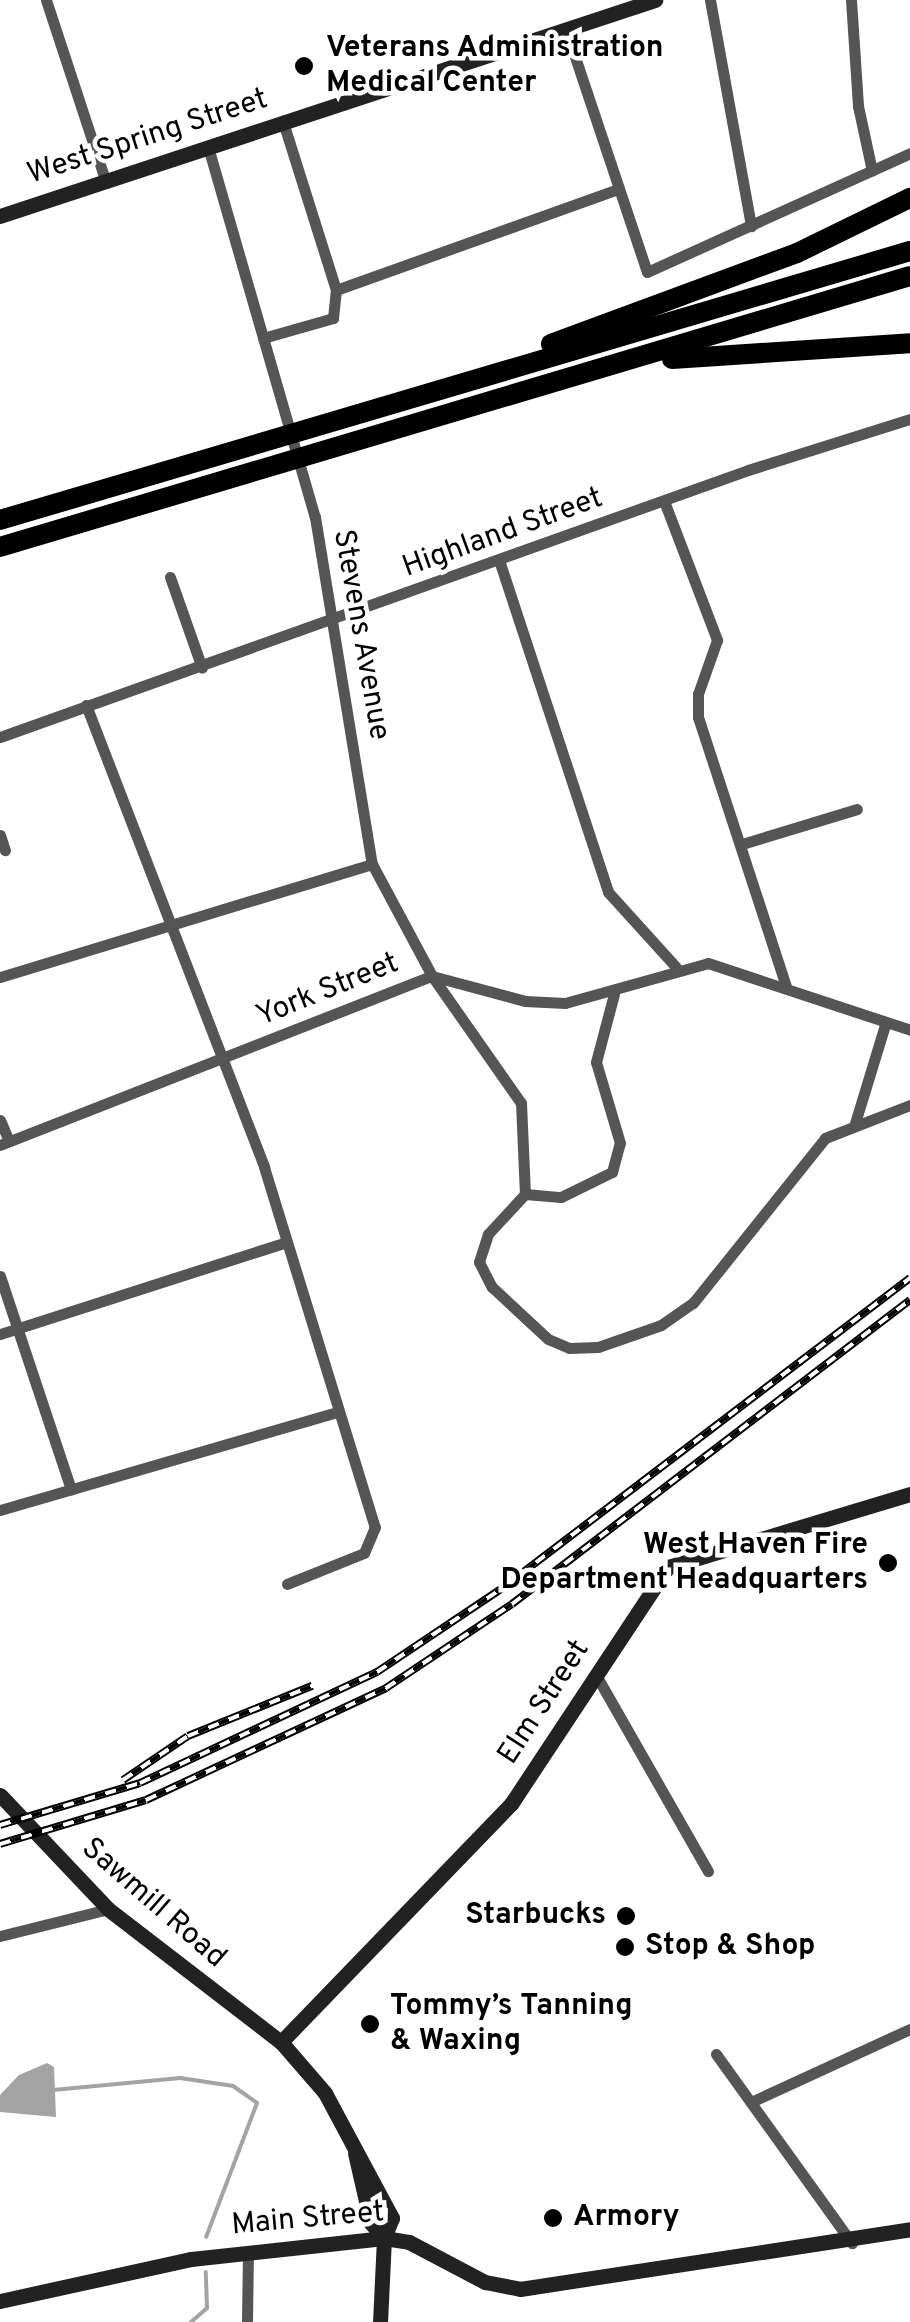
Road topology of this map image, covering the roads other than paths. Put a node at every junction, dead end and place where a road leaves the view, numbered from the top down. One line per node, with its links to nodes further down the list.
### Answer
1 (46, 0): 10 (street)
2 (655, 0): 5 (main road, West Spring Street)
3 (710, 0): 14 (street)
4 (851, 0): 9 (street)
5 (566, 30): 6 (main road, West Spring Street); 11 (street)
6 (283, 122): 7 (main road, West Spring Street); 17 (street)
7 (208, 147): 10 (main road, West Spring Street); 18 (street, Stevens Avenue)
8 (910, 154): 9 (street)
9 (872, 171): 14 (street)
10 (105, 179): 13 (main road, West Spring Street)
11 (616, 190): 14 (street); 17 (street)
12 (910, 198): 21 (highway)
13 (0, 216)
14 (752, 226)
15 (910, 251): 21 (highway)
16 (910, 276): 20 (highway)
17 (336, 290): 18 (street)
18 (264, 338): 28 (street, Stevens Avenue)
19 (910, 344): 20 (highway)
20 (476, 406): 25 (highway)
21 (356, 415): 24 (highway)
22 (910, 419): 23 (street, Highland Street)
23 (664, 501): 26 (street, Highland Street); 34 (street)
24 (0, 520)
25 (0, 548)
26 (500, 563): 28 (street, Highland Street); 38 (street)
27 (170, 577): 29 (street)
28 (334, 621): 29 (street, Highland Street); 36 (street, Stevens Avenue)
29 (202, 668): 30 (street, Highland Street)
30 (86, 705): 31 (street, Highland Street); 37 (street)
31 (0, 737)
32 (857, 809): 34 (street)
33 (0, 834): 35 (street)
34 (742, 844): 41 (street)
35 (5, 850)
36 (372, 864): 37 (street); 39 (street, Stevens Avenue)
37 (168, 923): 40 (street); 45 (street)
38 (676, 968): 41 (street, York Street); 42 (street, York Street)
39 (432, 976): 42 (street, York Street); 45 (street, York Street); 50 (street, Stevens Avenue)
40 (0, 977)
41 (787, 989): 43 (street, York Street)
42 (614, 994): 50 (street)
43 (885, 1025): 44 (street, York Street); 48 (street)
44 (910, 1030)
45 (219, 1061): 49 (street, York Street); 51 (street)
46 (910, 1105): 48 (street)
47 (0, 1120): 49 (street)
48 (855, 1123): 50 (street)
49 (4, 1143)
50 (525, 1194)
51 (284, 1243): 53 (street); 55 (street)
52 (0, 1276): 53 (street)
53 (18, 1328): 54 (street); 56 (street)
54 (0, 1334)
55 (338, 1412): 56 (street); 59 (street)
56 (70, 1489): 58 (street)
57 (910, 1494): 60 (main road, Elm Street)
58 (0, 1510)
59 (287, 1584)
60 (596, 1675): 62 (street); 66 (main road, Elm Street)
61 (0, 1795): 63 (main road, Sawmill Road)
62 (708, 1871)
63 (108, 1909): 64 (street); 66 (main road, Sawmill Road)
64 (0, 1936)
65 (910, 2029): 68 (street)
66 (282, 2042): 70 (main road, Sawmill Road)
67 (716, 2054): 68 (street)
68 (751, 2102): 71 (street)
69 (910, 2229): 71 (main road, Main Street)
70 (384, 2238): 71 (main road, Main Street); 72 (main road, Main Street); 75 (main road, Sawmill Road)
71 (852, 2243)
72 (248, 2251): 73 (main road, Main Street); 74 (street)
73 (0, 2301)
74 (247, 2322)
75 (380, 2322)

